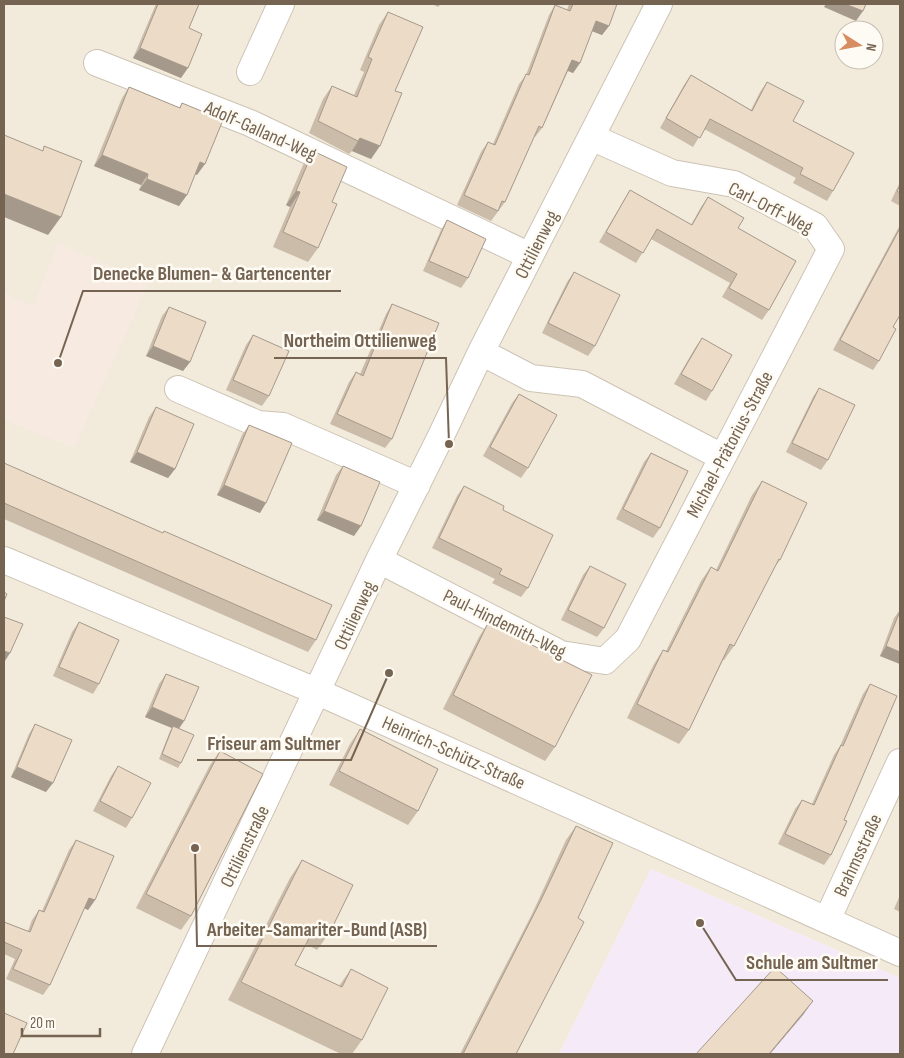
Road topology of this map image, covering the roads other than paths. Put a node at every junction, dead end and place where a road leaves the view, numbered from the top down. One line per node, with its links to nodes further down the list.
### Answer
1 (281, 4): 4 (street)
2 (659, 4): 5 (street, Ottilienweg)
3 (97, 63): 7 (street, Adolf-Galland-Weg)
4 (250, 72)
5 (591, 138): 6 (street, Carl-Orff-Weg); 7 (street, Ottilienweg)
6 (831, 249): 10 (street, Michael-Prätorius-Straße)
7 (530, 256): 8 (street, Ottilienweg)
8 (481, 352): 10 (street); 11 (street, Ottilienweg)
9 (178, 390): 11 (street)
10 (722, 457): 14 (street, Michael-Prätorius-Straße)
11 (417, 485): 13 (street, Ottilienweg)
12 (4, 560): 15 (street, Heinrich-Schütz-Straße)
13 (380, 560): 14 (street, Paul-Hindemith-Weg); 15 (street, Ottilienweg)
14 (628, 639)
15 (318, 692): 17 (street, Heinrich-Schütz-Straße); 19 (street, Ottilienstraße)
16 (900, 762): 17 (street, Brahmsstraße)
17 (827, 920): 18 (street, Heinrich-Schütz-Straße)
18 (900, 952)
19 (145, 1054)

